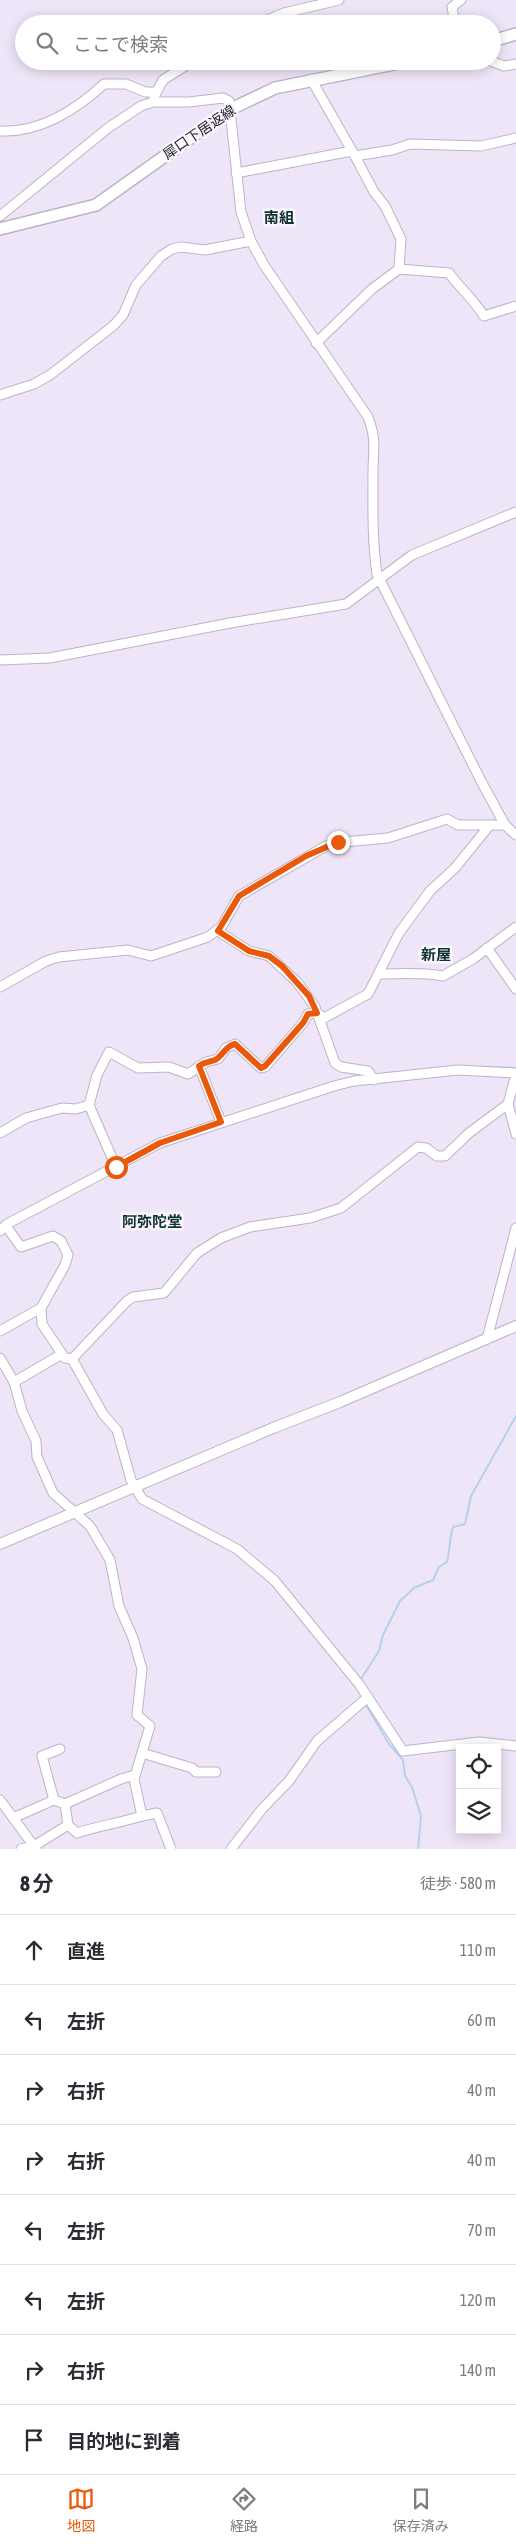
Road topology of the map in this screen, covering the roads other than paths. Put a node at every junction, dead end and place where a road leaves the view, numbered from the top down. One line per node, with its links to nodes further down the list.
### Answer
1 (339, 0): 3 (street)
2 (461, 0): 4 (street)
3 (279, 15)
4 (453, 15)
5 (516, 34): 6 (main road)
6 (501, 38)
7 (516, 64): 8 (street)
8 (501, 65)
9 (179, 70): 12 (street)
10 (360, 70): 11 (main road, 犀口下居返線)
11 (311, 79): 14 (main road, 犀口下居返線); 17 (street)
12 (155, 92): 13 (street); 15 (street)
13 (153, 102): 14 (street); 19 (street)
14 (231, 109): 18 (street); 20 (main road, 犀口下居返線)
15 (0, 131)
16 (516, 138): 17 (street)
17 (354, 154): 18 (street); 22 (street)
18 (236, 172): 21 (street)
19 (0, 216)
20 (0, 229)
21 (251, 241): 24 (street); 25 (street)
22 (399, 269): 23 (street); 24 (street)
23 (516, 306)
24 (316, 343): 27 (street)
25 (0, 395)
26 (516, 512): 27 (street)
27 (379, 577): 28 (street); 29 (street)
28 (0, 660)
29 (505, 825): 30 (street); 31 (street)
30 (489, 826): 33 (street); 35 (street)
31 (516, 835)
32 (516, 927): 34 (street)
33 (218, 931): 36 (street); 38 (street)
34 (487, 948): 35 (street); 37 (street)
35 (378, 974): 38 (street)
36 (0, 987)
37 (516, 989)
38 (317, 1013): 39 (street); 41 (street)
39 (199, 1066): 43 (street); 44 (street)
40 (516, 1074): 41 (street); 42 (street)
41 (374, 1080): 44 (street)
42 (508, 1104): 46 (street); 56 (street)
43 (89, 1105): 45 (street); 47 (street)
44 (221, 1122): 47 (street)
45 (0, 1134)
46 (516, 1134)
47 (116, 1167): 49 (street)
48 (516, 1228): 53 (street)
49 (3, 1229): 50 (street)
50 (42, 1308): 52 (street); 54 (street)
51 (516, 1326): 53 (street)
52 (0, 1331)
53 (487, 1339): 58 (street)
54 (62, 1354): 56 (street); 57 (street)
55 (0, 1358): 57 (street)
56 (72, 1360): 58 (street)
57 (14, 1382): 59 (street)
58 (134, 1488): 59 (street); 61 (street)
59 (77, 1513): 60 (street); 64 (street)
60 (0, 1544)
61 (368, 1697): 62 (street); 76 (street)
62 (516, 1746)
63 (60, 1749): 68 (street)
64 (142, 1753): 65 (street); 66 (street)
65 (216, 1772)
66 (135, 1775): 69 (street); 70 (street)
67 (0, 1800): 71 (street)
68 (54, 1800): 69 (street); 71 (street)
69 (65, 1804): 72 (street)
70 (142, 1816): 72 (street); 75 (street)
71 (13, 1818): 73 (street)
72 (68, 1825): 73 (street)
73 (35, 1848): 74 (street)
74 (21, 1849)
75 (171, 1849)
76 (230, 1849)

